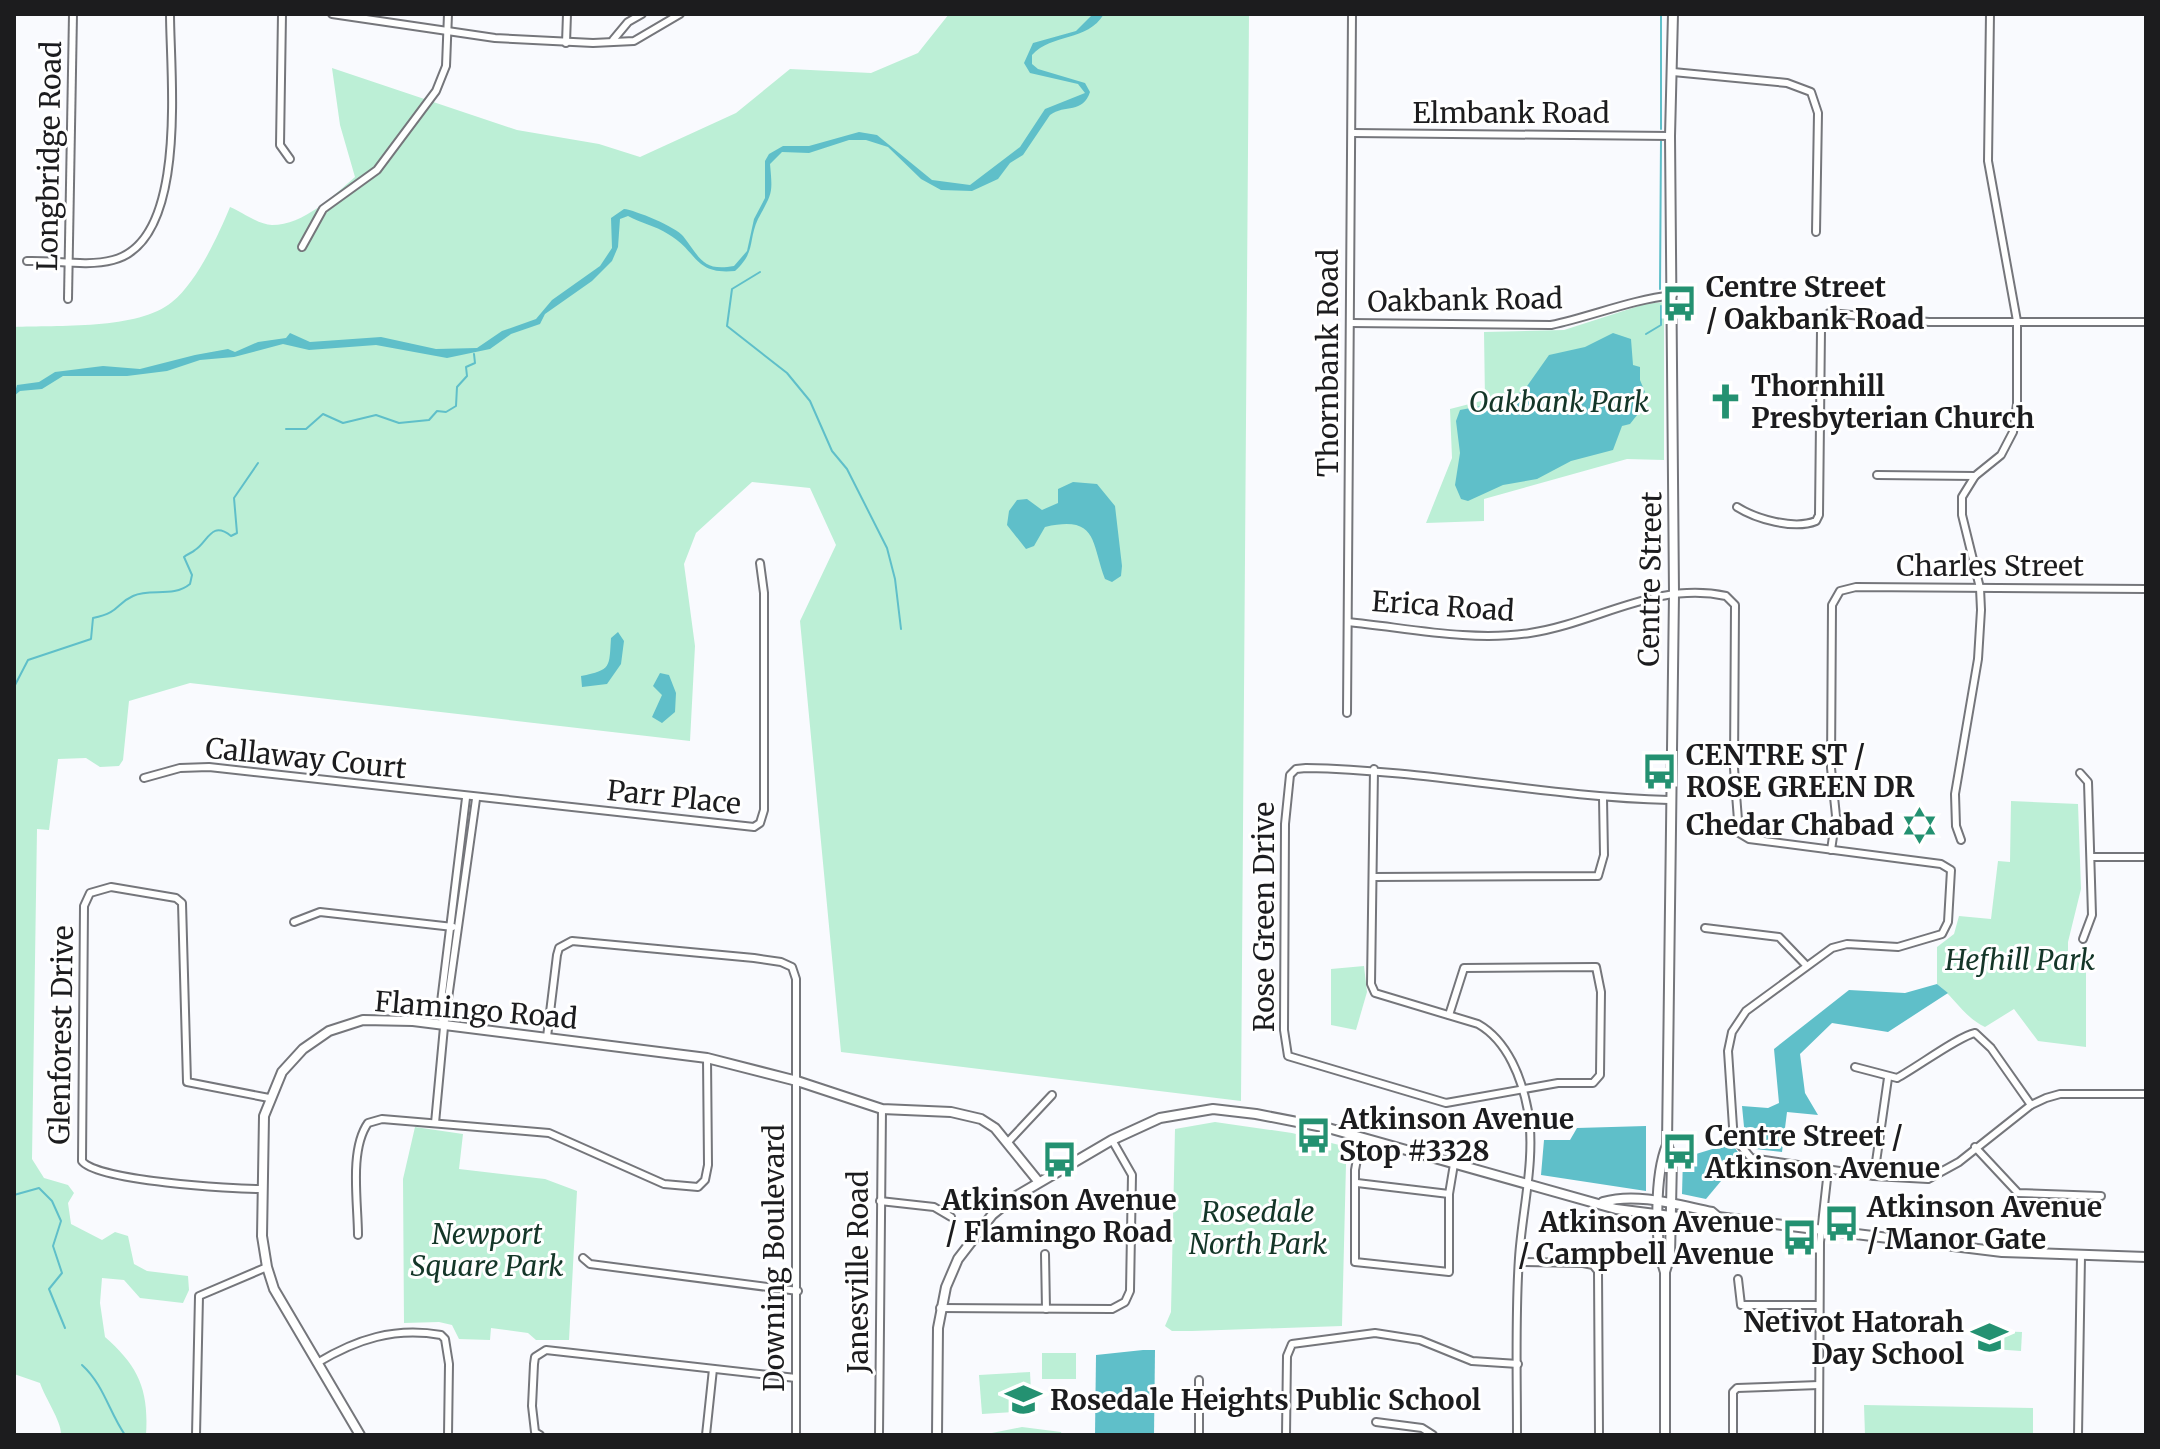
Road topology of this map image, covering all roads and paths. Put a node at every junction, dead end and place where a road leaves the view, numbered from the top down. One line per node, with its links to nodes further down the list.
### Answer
1 (73, 14): 21 (street, Longbridge Road)
2 (170, 14): 21 (street)
3 (282, 14): 18 (street)
4 (332, 14): 12 (street)
5 (448, 14): 12 (street)
6 (567, 14): 14 (street)
7 (642, 14): 13 (street)
8 (680, 14): 13 (street)
9 (1352, 14): 16 (street, Thornbank Road)
10 (1673, 14): 15 (street, Centre Street)
11 (1990, 14): 25 (street)
12 (447, 29): 14 (street); 20 (street)
13 (613, 40): 14 (street)
14 (566, 43)
15 (1673, 72): 17 (street, Centre Street); 19 (street)
16 (1352, 133): 17 (street, Elmbank Road); 27 (street, Thornbank Road)
17 (1670, 136): 23 (street, Centre Street)
18 (290, 159)
19 (1816, 232)
20 (302, 247)
21 (69, 260): 22 (street); 24 (street, Longbridge Road)
22 (27, 261)
23 (1673, 295): 27 (street, Oakbank Road); 34 (street, Centre Street)
24 (68, 299)
25 (2017, 321): 26 (street); 29 (street); 30 (street)
26 (2146, 322)
27 (1350, 323): 35 (street, Thornbank Road)
28 (1877, 475): 29 (street)
29 (1975, 476): 32 (street)
30 (1737, 507)
31 (760, 563): 42 (street, Parr Place)
32 (1980, 588): 33 (street, Charles Street); 44 (street); 45 (street, Charles Street)
33 (2146, 589)
34 (1674, 593): 35 (street, Erica Road); 43 (street, Centre Street); 45 (street, Erica Road)
35 (1348, 622): 36 (street, Thornbank Road)
36 (1347, 713)
37 (1374, 769): 41 (street, Rose Green Drive); 48 (street); 62 (street, Rose Green Drive)
38 (2080, 773): 46 (street)
39 (144, 778): 40 (street, Callaway Court)
40 (466, 798): 42 (street, Parr Place); 50 (street)
41 (1603, 798): 43 (street, Rose Green Drive); 48 (street)
42 (476, 799): 51 (street)
43 (1669, 800): 72 (street, Centre Street)
44 (1961, 840)
45 (1831, 850): 54 (street)
46 (2091, 857): 47 (street); 53 (street)
47 (2146, 857)
48 (1373, 877): 55 (street)
49 (294, 922): 50 (street)
50 (450, 927): 51 (street); 56 (street)
51 (460, 928): 56 (street)
52 (1705, 928): 54 (street)
53 (2083, 939)
54 (1805, 964): 75 (street)
55 (1449, 1015): 62 (street); 62 (street)
56 (444, 1027): 57 (street, Flamingo Road); 65 (street, Flamingo Road); 68 (street)
57 (547, 1037): 58 (street, Flamingo Road); 61 (street, Downing Boulevard)
58 (707, 1058): 61 (street, Flamingo Road); 68 (street)
59 (1855, 1067): 60 (street)
60 (1888, 1078): 66 (street); 76 (street)
61 (797, 1081): 67 (street, Flamingo Road); 101 (street, Downing Boulevard)
62 (1522, 1091): 79 (street)
63 (2146, 1094): 66 (street)
64 (1052, 1095): 71 (street)
65 (269, 1098): 80 (street, Flamingo Road); 80 (street, Glenforest Drive)
66 (2031, 1105): 73 (street)
67 (882, 1109): 71 (street, Flamingo Road); 83 (street, Janesville Road)
68 (435, 1123): 92 (street)
69 (1361, 1137): 70 (street); 74 (street); 78 (street)
70 (1112, 1140): 77 (street); 104 (street)
71 (1007, 1143): 77 (street, Flamingo Road)
72 (1667, 1144): 85 (street, Centre Street); 86 (street, Centre Street)
73 (1975, 1147): 76 (street); 82 (street)
74 (1454, 1164): 79 (street); 81 (street)
75 (1828, 1170): 76 (street); 91 (street)
76 (1874, 1176)
77 (1038, 1181): 103 (street)
78 (1357, 1183): 81 (street); 81 (street)
79 (1525, 1184): 84 (street); 97 (street)
80 (262, 1189): 98 (street, Flamingo Road)
81 (1449, 1194)
82 (2101, 1196)
83 (880, 1201): 89 (street); 118 (street, Janesville Road)
84 (1603, 1202): 85 (street); 87 (street)
85 (1659, 1202): 86 (street); 87 (street, Centre Street)
86 (1671, 1204): 88 (street, Centre Street); 90 (street)
87 (1659, 1214): 88 (street); 99 (street, Centre Street)
88 (1671, 1216): 90 (street); 99 (street, Centre Street)
89 (951, 1217)
90 (1718, 1217): 91 (street)
91 (1821, 1228): 94 (street); 102 (street)
92 (358, 1235)
93 (1045, 1254): 104 (street)
94 (2081, 1256): 95 (street); 128 (street)
95 (2146, 1257)
96 (583, 1258): 101 (street)
97 (1519, 1262): 106 (street); 124 (street)
98 (267, 1267): 105 (street, Flamingo Road); 112 (street)
99 (1665, 1272): 125 (street, Centre Street)
100 (1738, 1279): 102 (street)
101 (798, 1291): 108 (street, Downing Boulevard)
102 (1818, 1305): 110 (street)
103 (940, 1308): 104 (street); 119 (street)
104 (1046, 1309)
105 (317, 1363): 113 (street, Flamingo Road); 114 (street)
106 (1518, 1364): 121 (street); 123 (street)
107 (713, 1369): 108 (street); 115 (street); 116 (street)
108 (796, 1378): 117 (street, Downing Boulevard)
109 (1199, 1380): 120 (street)
110 (1819, 1385): 126 (street); 127 (street)
111 (1376, 1422): 122 (street)
112 (196, 1435)
113 (360, 1435)
114 (448, 1435)
115 (540, 1435)
116 (706, 1435)
117 (796, 1435)
118 (879, 1435)
119 (937, 1435)
120 (1199, 1435)
121 (1286, 1435)
122 (1433, 1435)
123 (1517, 1435)
124 (1599, 1435)
125 (1665, 1435)
126 (1733, 1435)
127 (1819, 1435)
128 (2078, 1435)

